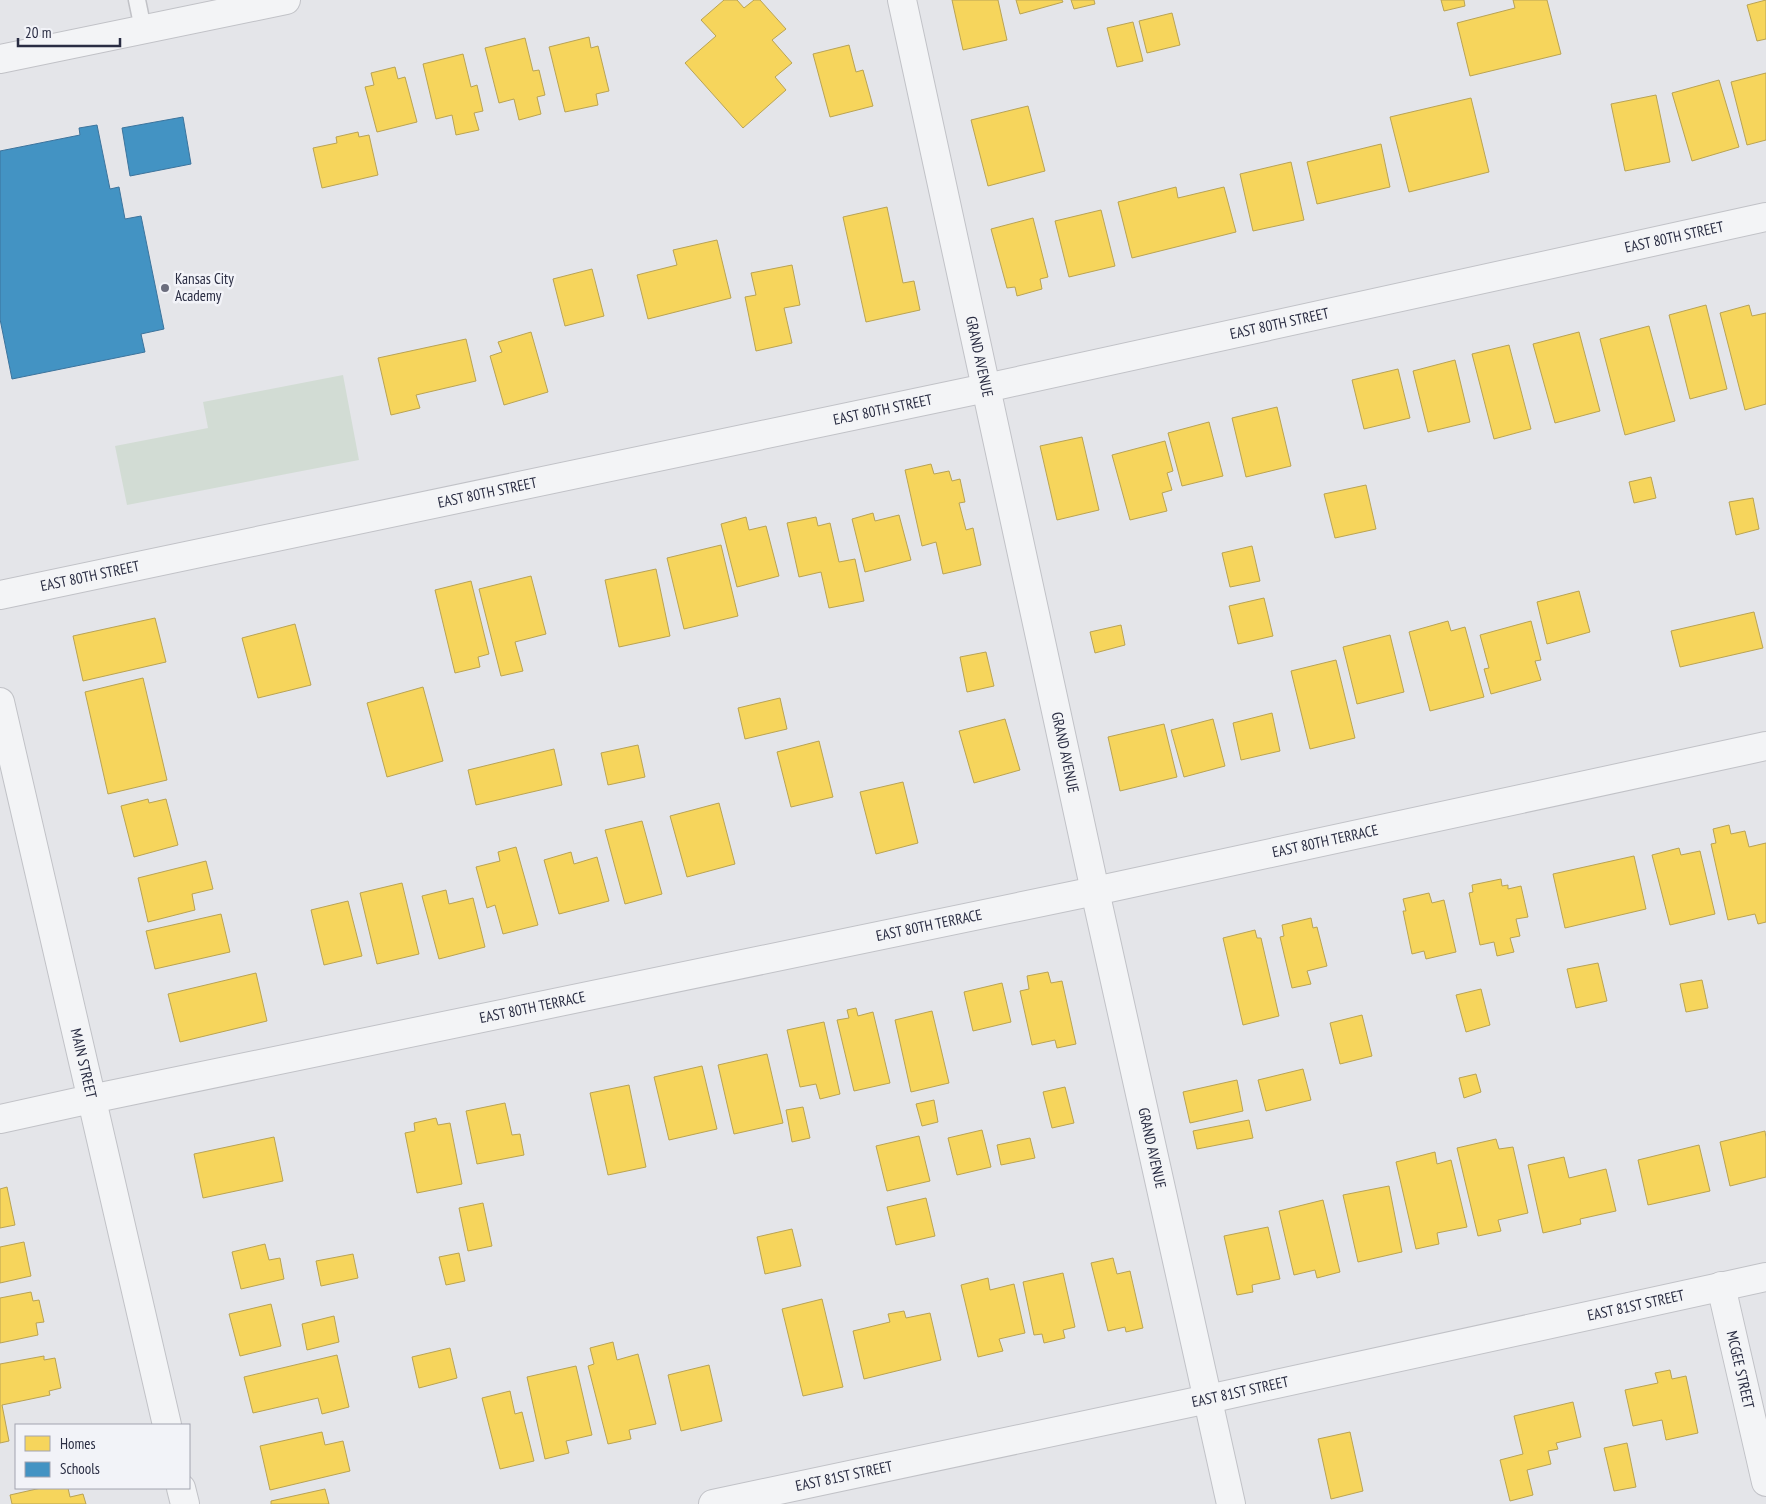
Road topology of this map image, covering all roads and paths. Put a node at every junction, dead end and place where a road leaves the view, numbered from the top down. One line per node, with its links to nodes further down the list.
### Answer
1 (137, 0): 4 (lane)
2 (286, 0): 4 (street)
3 (902, 0): 7 (street, GRAND AVENUE)
4 (143, 29): 5 (street)
5 (0, 59)
6 (1766, 216): 7 (street, EAST 80TH STREET)
7 (986, 388): 8 (street, EAST 80TH STREET); 11 (street, GRAND AVENUE)
8 (0, 596)
9 (0, 702): 12 (street, MAIN STREET)
10 (1766, 746): 11 (street, EAST 80TH TERRACE)
11 (1095, 890): 12 (street, EAST 80TH TERRACE); 16 (street, GRAND AVENUE)
12 (91, 1099): 13 (street, EAST 80TH TERRACE); 17 (street, MAIN STREET)
13 (0, 1119)
14 (1766, 1277): 15 (street, EAST 81ST STREET)
15 (1721, 1286): 16 (street, EAST 81ST STREET); 18 (street, MCGEE STREET)
16 (1208, 1398): 21 (street, EAST 81ST STREET); 22 (street, GRAND AVENUE)
17 (167, 1424)
18 (1766, 1482)
19 (181, 1489): 20 (street)
20 (185, 1504)
21 (713, 1504)
22 (1231, 1504)

